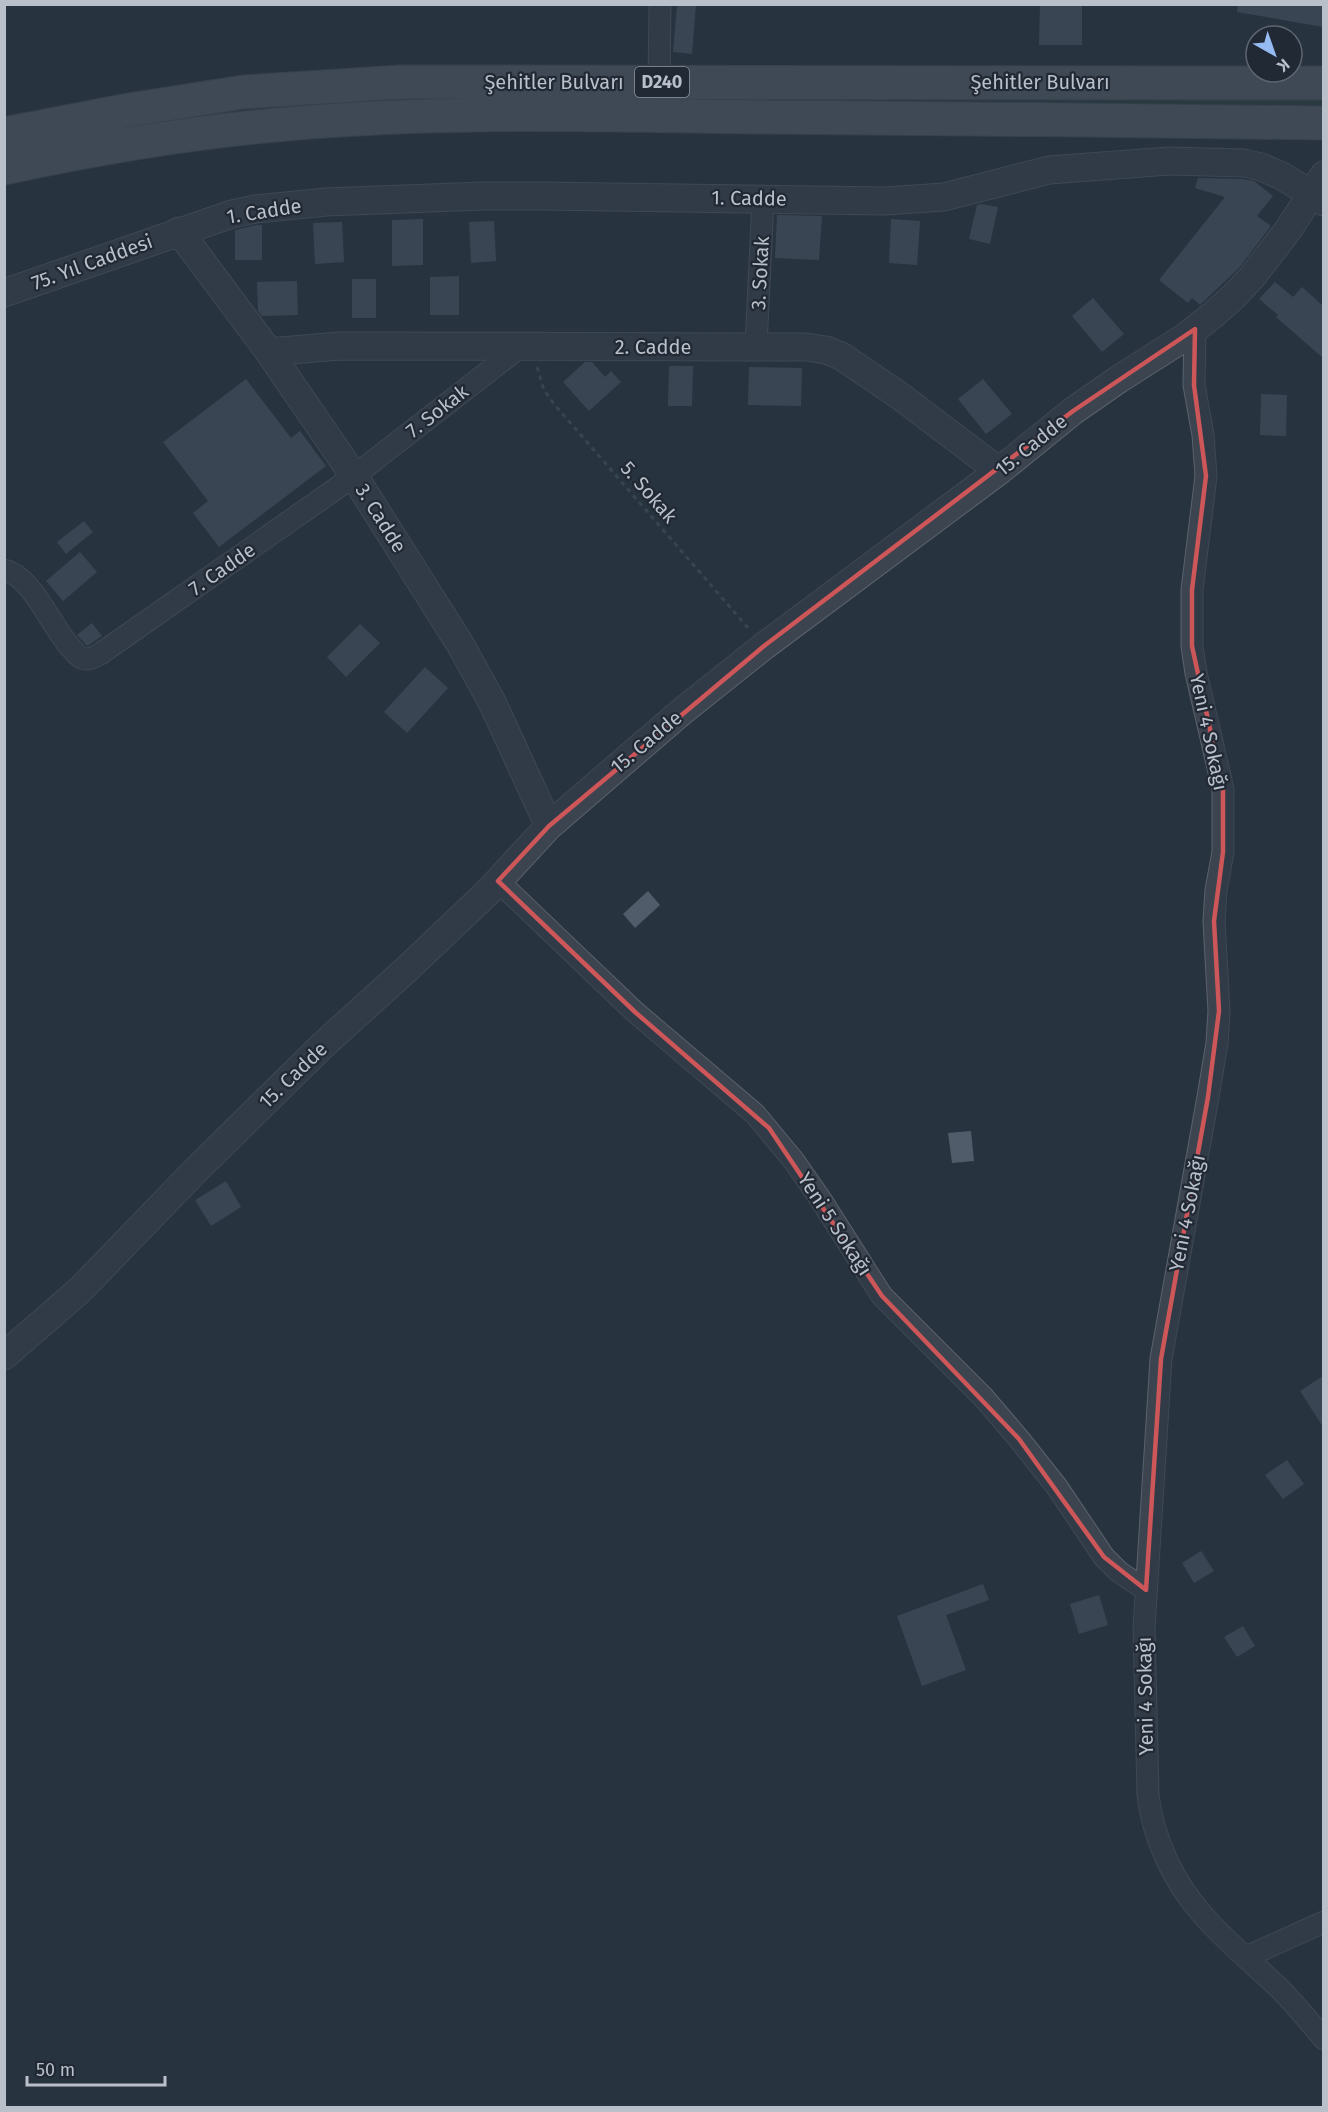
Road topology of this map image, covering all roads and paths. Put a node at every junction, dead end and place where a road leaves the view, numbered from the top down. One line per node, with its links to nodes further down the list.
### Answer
1 (660, 4): 2 (street)
2 (659, 82): 3 (main road, Şehitler Bulvarı / D240); 5 (main road, Şehitler Bulvarı / D240)
3 (1323, 83)
4 (1323, 123): 6 (main road, Şehitler Bulvarı / D240)
5 (6, 132)
6 (4, 168)
7 (1319, 191): 8 (street, 1. Cadde); 11 (street, 15. Cadde)
8 (764, 198): 9 (street, 1. Cadde); 13 (street, 3. Sokak)
9 (179, 231): 10 (street, 75. Yıl Caddesi); 14 (street, 3. Cadde)
10 (4, 293)
11 (1195, 329): 15 (street, 15. Cadde); 22 (street, Yeni 4 Sokağı)
12 (527, 346): 13 (street, 2. Cadde); 14 (street, 2. Cadde); 16 (street, 7. Sokak); 18 (path, 5. Sokak)
13 (756, 347): 15 (street, 2. Cadde)
14 (269, 352): 16 (street, 3. Cadde)
15 (999, 471): 18 (street, 15. Cadde)
16 (354, 476): 17 (street, 7. Cadde); 19 (street, 3. Cadde)
17 (4, 570)
18 (764, 646): 19 (street, 15. Cadde)
19 (549, 826): 20 (street, 15. Cadde)
20 (498, 881): 21 (street, 15. Cadde); 22 (street, Yeni 5 Sokağı)
21 (4, 1356)
22 (1146, 1590): 24 (street, Yeni 4 Sokağı)
23 (1323, 1922): 24 (street)
24 (1246, 1957): 25 (street, Yeni 4 Sokağı)
25 (1323, 2039)

